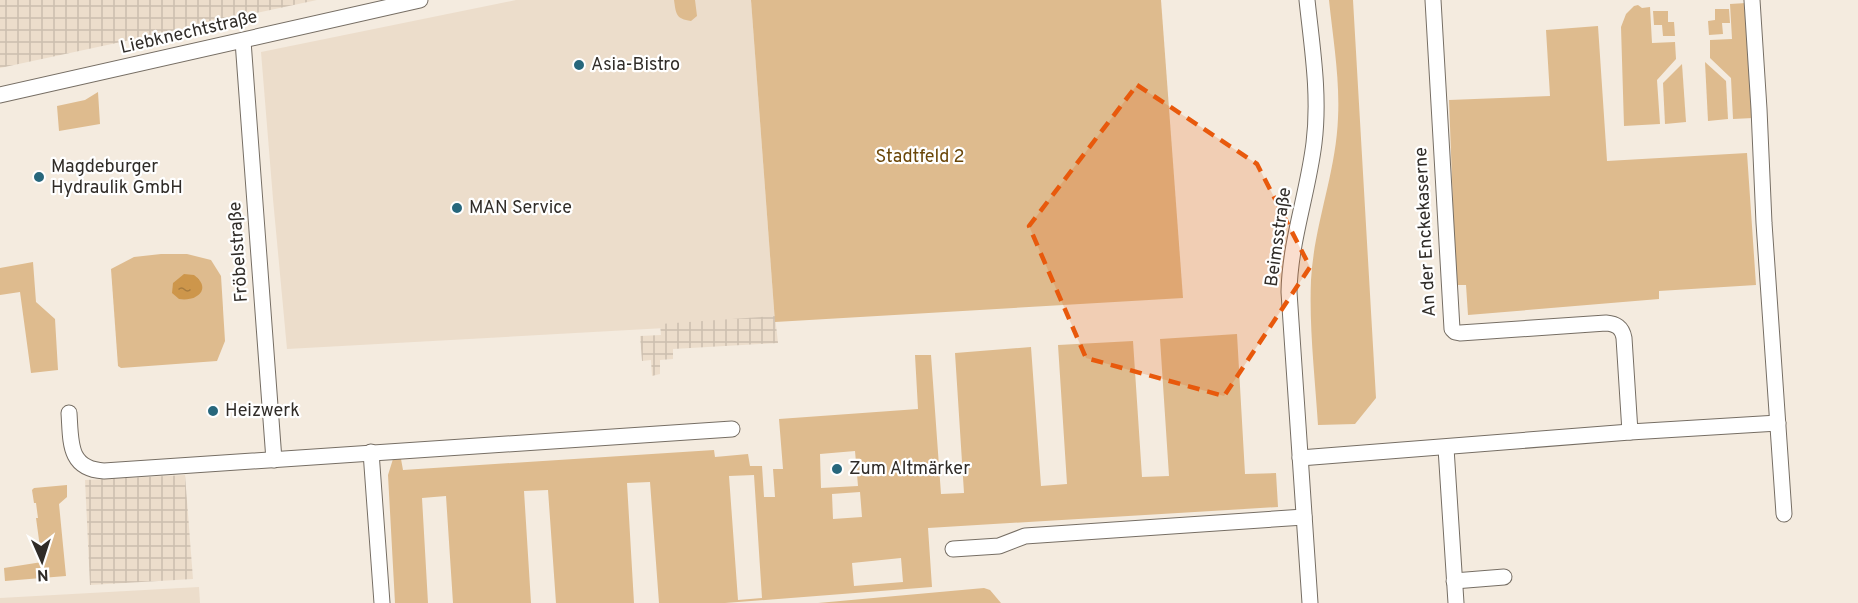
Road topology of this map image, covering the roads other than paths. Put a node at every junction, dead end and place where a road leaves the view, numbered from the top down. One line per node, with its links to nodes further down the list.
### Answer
1 (420, 0): 5 (street, Liebknechtstraße)
2 (1307, 0): 13 (street, Beimsstraße)
3 (1433, 0): 10 (street, An der Enckekaserne)
4 (1752, 0): 8 (street)
5 (243, 41): 6 (street, Liebknechtstraße); 14 (street, Fröbelstraße)
6 (0, 95)
7 (69, 413): 14 (street)
8 (1778, 423): 10 (street); 15 (street)
9 (732, 429): 12 (street)
10 (1630, 432): 11 (street)
11 (1446, 448): 13 (street); 19 (street)
12 (371, 453): 14 (street); 20 (street)
13 (1300, 458): 16 (street, Beimsstraße)
14 (274, 460)
15 (1784, 514)
16 (1304, 517): 17 (street); 21 (street, Beimsstraße)
17 (953, 549)
18 (1504, 578): 19 (street)
19 (1454, 581): 22 (street)
20 (382, 603)
21 (1310, 603)
22 (1456, 603)

